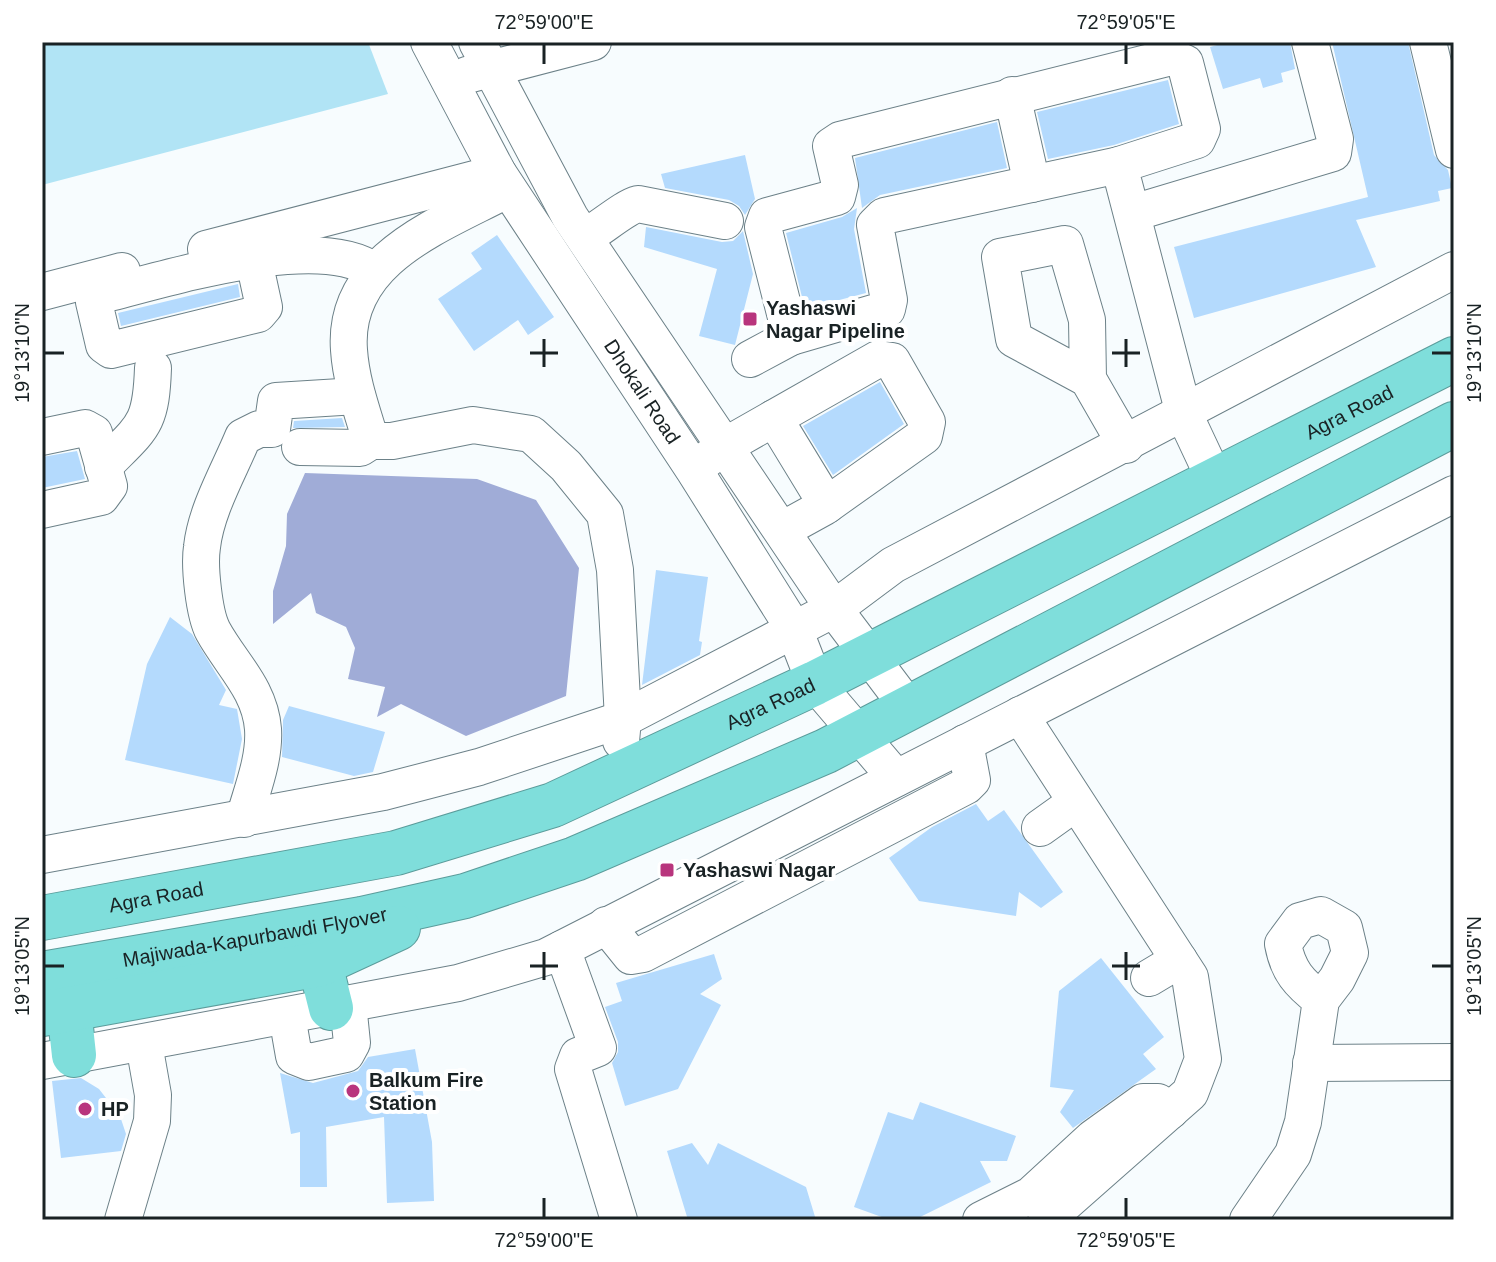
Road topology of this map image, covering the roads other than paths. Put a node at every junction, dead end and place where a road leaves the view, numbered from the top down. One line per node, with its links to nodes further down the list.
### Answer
1 (429, 42): 6 (street, Dhokali Road)
2 (593, 42): 5 (street)
3 (1310, 42): 12 (street)
4 (1428, 42): 8 (street)
5 (483, 55): 6 (street); 14 (street, Dhokali Road)
6 (449, 81): 10 (street, Dhokali Road)
7 (1012, 95): 9 (street); 11 (street); 21 (street)
8 (1454, 150)
9 (1119, 165): 11 (street); 12 (street)
10 (503, 181): 17 (street); 19 (street); 20 (street, Dhokali Road)
11 (1032, 184): 21 (street)
12 (1133, 213): 27 (street)
13 (725, 221): 14 (street)
14 (585, 237): 18 (street, Dhokali Road)
15 (254, 261): 17 (street)
16 (1454, 270): 27 (street)
17 (374, 271): 26 (street)
18 (618, 287): 20 (street); 33 (street, Dhokali Road)
19 (42, 292)
20 (583, 305): 36 (street, Dhokali Road)
21 (791, 337): 22 (street)
22 (750, 359)
23 (1454, 359): 37 (highway, Agra Road)
24 (153, 368): 35 (street)
25 (1088, 379): 32 (street)
26 (357, 396): 31 (street); 54 (street)
27 (1184, 414): 32 (street); 37 (street)
28 (774, 418): 33 (street); 39 (street); 39 (street)
29 (1454, 424): 46 (highway)
30 (42, 437): 35 (street)
31 (371, 441): 34 (street); 48 (street)
32 (1126, 445): 42 (street)
33 (725, 446): 36 (street); 41 (street, Dhokali Road)
34 (300, 447)
35 (103, 467): 40 (street)
36 (694, 470): 43 (street, Dhokali Road)
37 (1215, 480): 44 (highway, Agra Road)
38 (1454, 494): 47 (street)
39 (827, 505): 41 (street)
40 (42, 510)
41 (784, 529): 42 (street, Dhokali Road)
42 (834, 609): 43 (street); 44 (street, Dhokali Road)
43 (794, 629): 45 (street, Dhokali Road); 48 (street)
44 (868, 655): 45 (highway, Agra Road); 46 (street, Dhokali Road)
45 (815, 683): 49 (street, Dhokali Road); 51 (highway, Agra Road)
46 (908, 707): 49 (highway)
47 (1020, 715): 50 (street); 53 (street)
48 (623, 719): 51 (street); 54 (street)
49 (861, 734): 52 (street, Dhokali Road); 59 (highway)
50 (965, 743): 52 (street); 55 (street)
51 (618, 774): 61 (highway, Agra Road)
52 (883, 784): 55 (street, Dhokali Road); 58 (street)
53 (1075, 803): 56 (street); 74 (street)
54 (244, 819): 57 (street)
55 (889, 826): 60 (street)
56 (1040, 828)
57 (44, 845)
58 (710, 873): 60 (street); 62 (street)
59 (465, 896): 64 (highway); 65 (highway, Majiwada-Kapurbawdi Flyover)
60 (729, 909): 62 (street)
61 (42, 918)
62 (606, 925): 63 (street)
63 (562, 949): 67 (street); 76 (street)
64 (320, 964): 67 (highway); 68 (highway)
65 (42, 974)
66 (1321, 1000): 73 (street)
67 (339, 1006): 69 (street); 69 (street)
68 (55, 1012): 71 (highway)
69 (287, 1016): 70 (street)
70 (144, 1044): 71 (street); 75 (street)
71 (58, 1058)
72 (1454, 1062): 73 (street)
73 (1311, 1063): 79 (street)
74 (1170, 1111): 77 (street); 78 (street)
75 (123, 1220)
76 (619, 1220)
77 (981, 1220)
78 (1046, 1220)
79 (1248, 1220)

